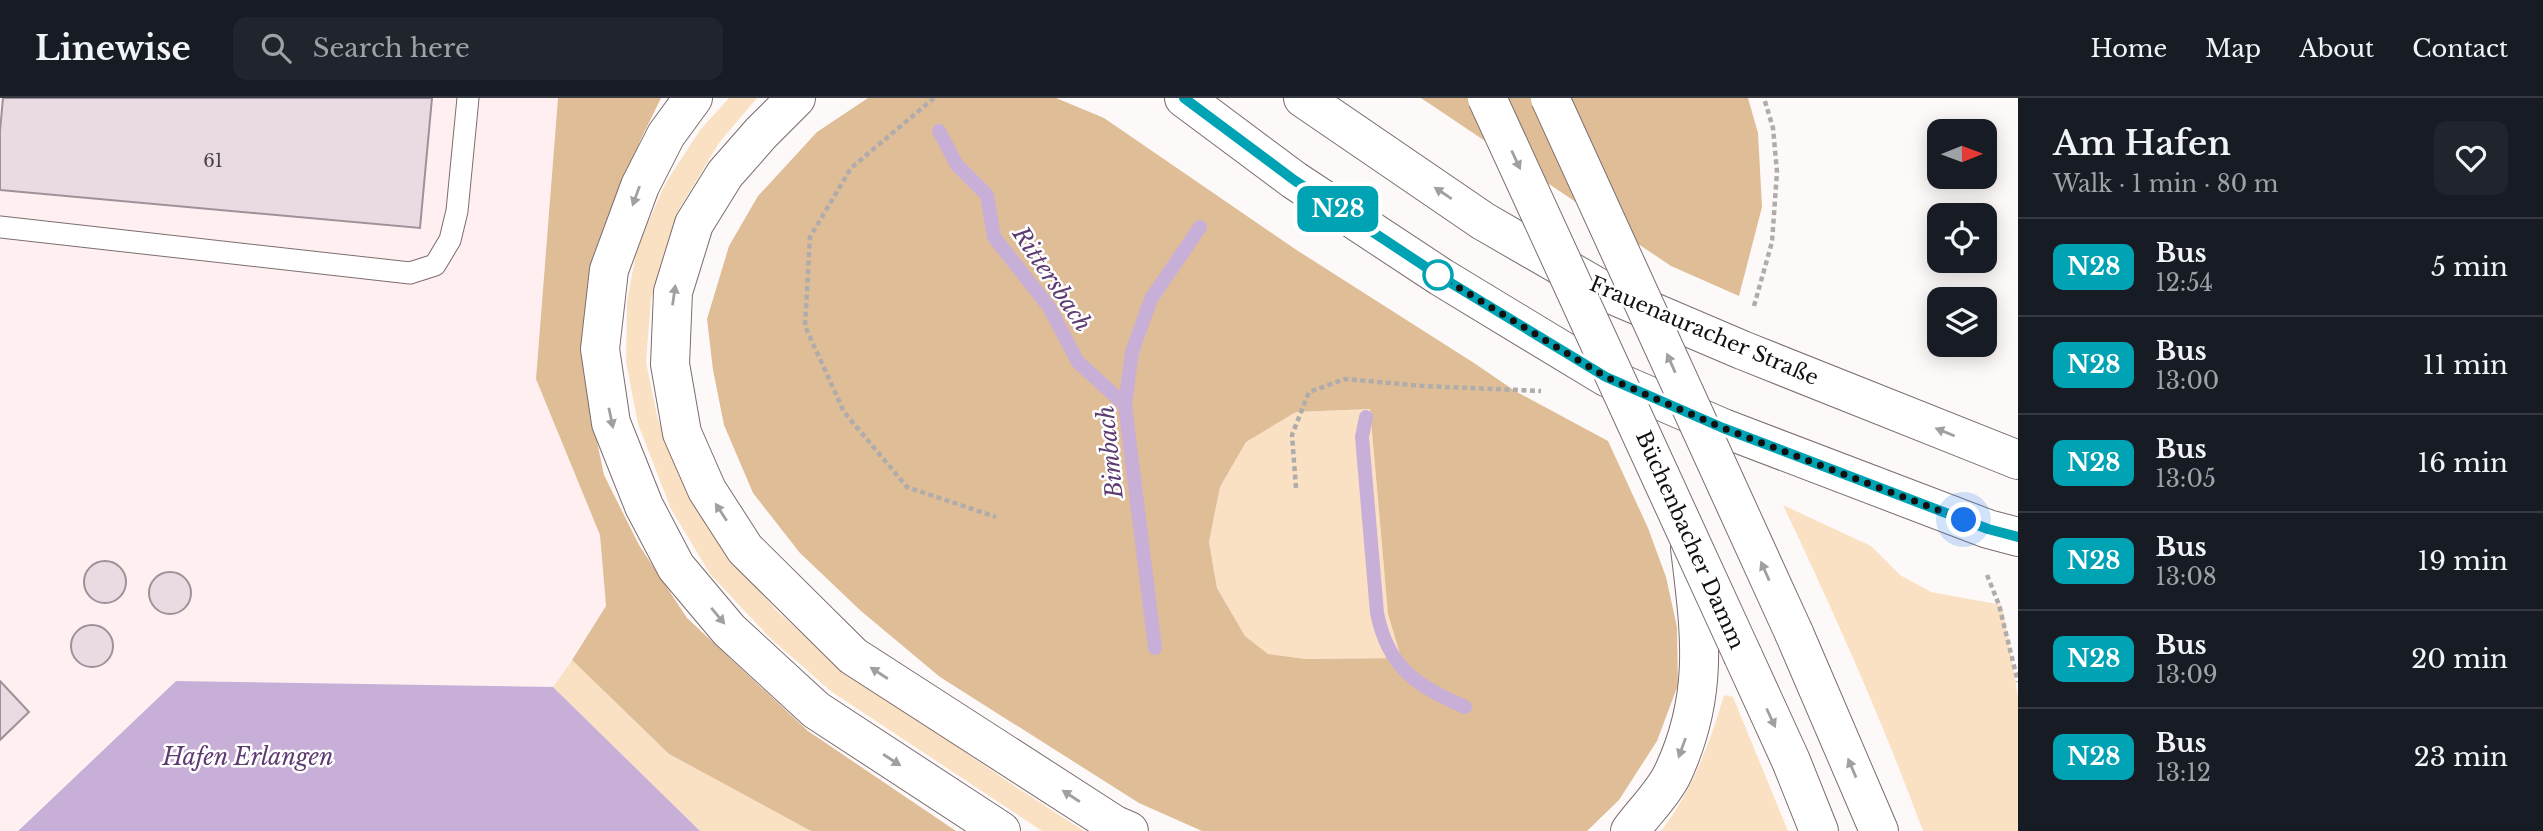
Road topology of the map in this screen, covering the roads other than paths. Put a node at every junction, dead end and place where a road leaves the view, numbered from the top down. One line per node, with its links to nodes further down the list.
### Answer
1 (468, 98): 8 (lane)
2 (692, 98): 12 (main road, one-way to 12)
3 (796, 98): 13 (main road, one-way to 3)
4 (1184, 98): 11 (main road)
5 (1303, 98): 9 (main road, Frauenauracher Straße, one-way to 5)
6 (1487, 98): 10 (main road, Büchenbacher Damm, one-way to 10, bridge)
7 (1550, 98): 16 (main road, one-way to 7, bridge)
8 (0, 227)
9 (2018, 460)
10 (1688, 533): 14 (main road, one-way to 14, bridge); 15 (main road, Büchenbacher Damm, one-way to 15, bridge)
11 (2018, 537)
12 (1001, 831)
13 (1129, 831)
14 (1630, 831)
15 (1819, 831)
16 (1879, 831)

